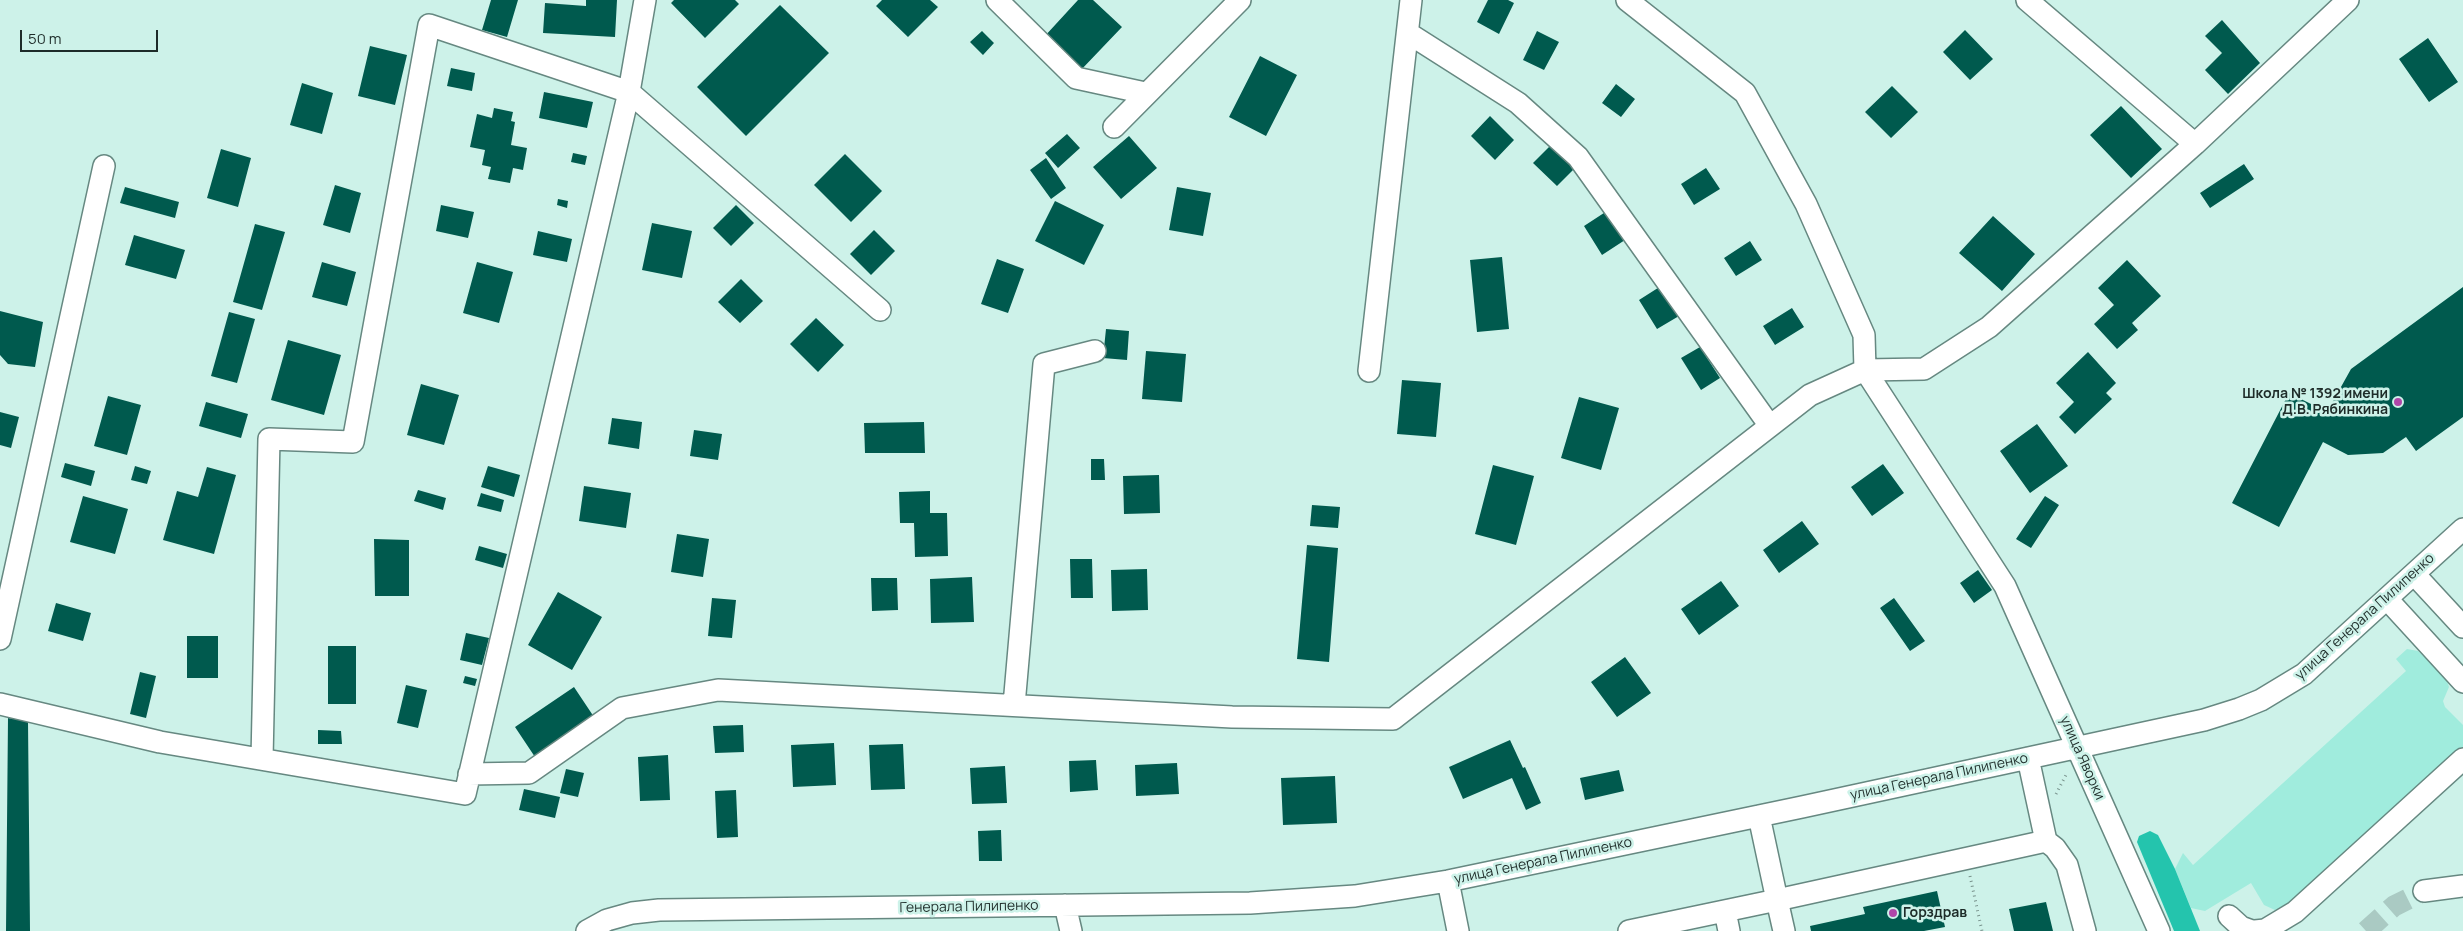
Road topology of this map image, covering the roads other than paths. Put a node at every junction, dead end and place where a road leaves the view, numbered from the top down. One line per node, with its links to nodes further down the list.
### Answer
1 (645, 0): 9 (street)
2 (997, 0): 10 (street)
3 (1240, 0): 10 (street)
4 (1411, 0): 8 (street)
5 (1626, 0): 16 (street)
6 (2027, 0): 12 (street)
7 (2348, 0): 12 (street)
8 (1408, 33): 17 (street); 18 (street)
9 (629, 92): 14 (street); 29 (street); 31 (street)
10 (1145, 93): 11 (street)
11 (1114, 127)
12 (2195, 144): 16 (street)
13 (104, 166): 23 (street)
14 (880, 310)
15 (1095, 351): 26 (street)
16 (1866, 370): 18 (street); 27 (street, улица Яворки)
17 (1369, 371)
18 (1770, 426): 26 (street)
19 (2463, 529): 20 (street, улица Генерала Пилипенко)
20 (2414, 574): 21 (street, улица Генерала Пилипенко); 22 (street)
21 (2387, 599): 24 (street); 27 (street, улица Генерала Пилипенко)
22 (2463, 627)
23 (0, 639)
24 (2463, 682)
25 (0, 704): 29 (street)
26 (1014, 705): 31 (street)
27 (2077, 747): 28 (street, улица Генерала Пилипенко); 48 (street, улица Яворки)
28 (2028, 758): 32 (street, улица Генерала Пилипенко); 33 (street)
29 (262, 759): 31 (street)
30 (2463, 759): 49 (street)
31 (469, 774)
32 (1759, 816): 34 (street, улица Генерала Пилипенко); 38 (street)
33 (2046, 842): 38 (street); 47 (street)
34 (1448, 882): 37 (street, улица Генерала Пилипенко); 44 (street)
35 (2463, 886): 36 (street)
36 (2424, 891)
37 (1355, 896): 39 (street, Генерала Пилипенко)
38 (1777, 900): 41 (street); 46 (street)
39 (1066, 905): 42 (street, Генерала Пилипенко); 43 (street)
40 (2229, 916): 49 (street)
41 (1727, 921): 45 (street)
42 (587, 931)
43 (1071, 931)
44 (1458, 931)
45 (1629, 931)
46 (1784, 931)
47 (2085, 931)
48 (2159, 931)
49 (2254, 931)

